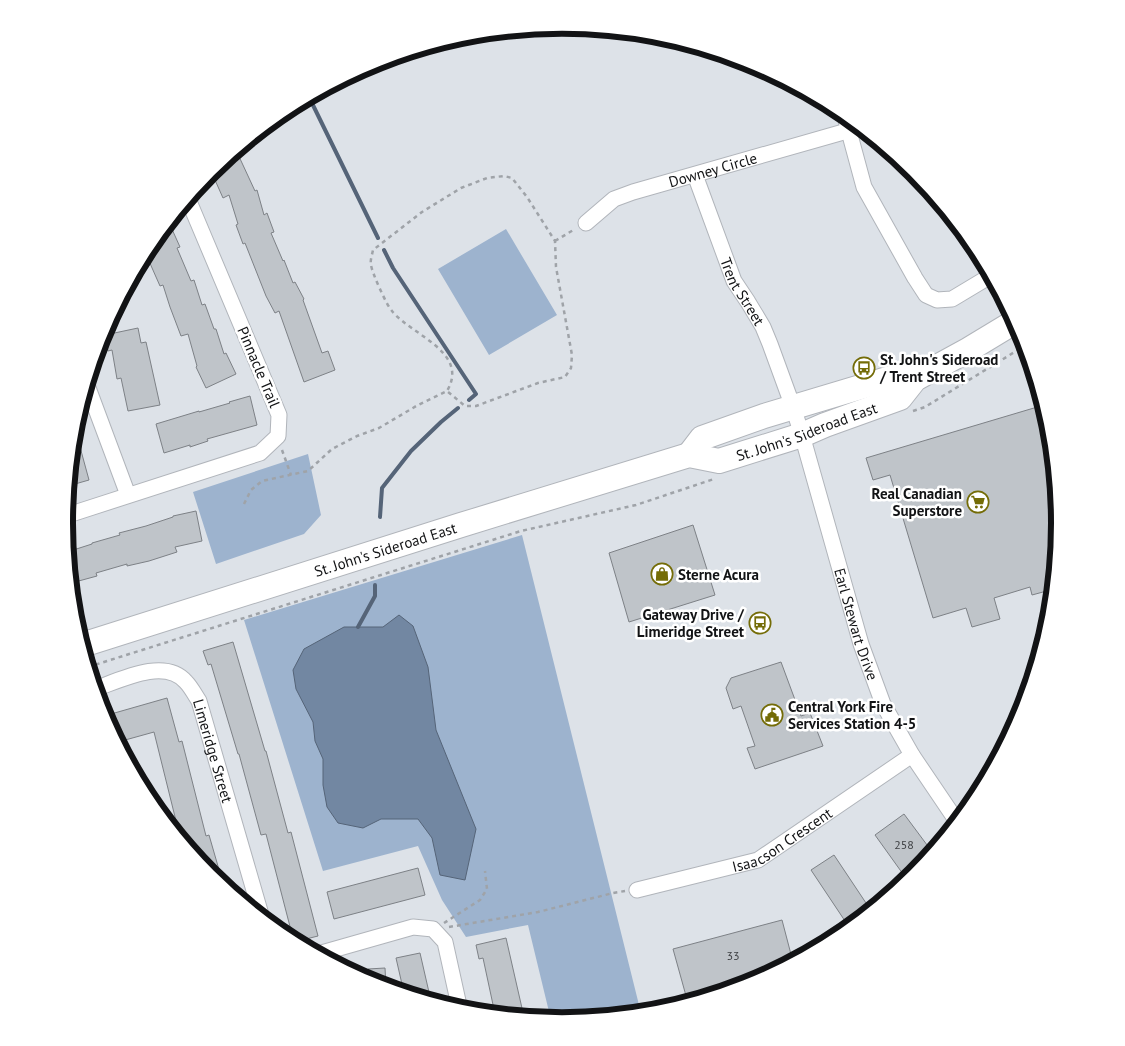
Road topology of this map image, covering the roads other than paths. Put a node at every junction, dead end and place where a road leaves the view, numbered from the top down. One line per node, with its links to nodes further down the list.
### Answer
1 (853, 130): 3 (street, Downey Circle)
2 (855, 132): 6 (street)
3 (695, 174): 5 (street, Downey Circle); 10 (street, Trent Street)
4 (191, 205): 13 (street, Pinnacle Trail)
5 (586, 223)
6 (986, 278)
7 (1010, 325): 8 (main road, St. John's Sideroad East)
8 (915, 379): 10 (main road, St. John's Sideroad East); 11 (main road, St. John's Sideroad East)
9 (91, 394): 13 (street)
10 (793, 407): 11 (street, Earl Stewart Drive); 12 (main road, St. John's Sideroad East)
11 (802, 435): 12 (main road, St. John's Sideroad East); 17 (street, Earl Stewart Drive)
12 (689, 455): 15 (main road, St. John's Sideroad East)
13 (128, 495): 14 (street)
14 (73, 513)
15 (88, 643)
16 (101, 687): 20 (street, Limeridge Street)
17 (912, 755): 18 (street, Earl Stewart Drive); 19 (street, Isaacson Crescent)
18 (954, 816)
19 (637, 890)
20 (258, 906)
21 (327, 952): 22 (street)
22 (458, 1001)

